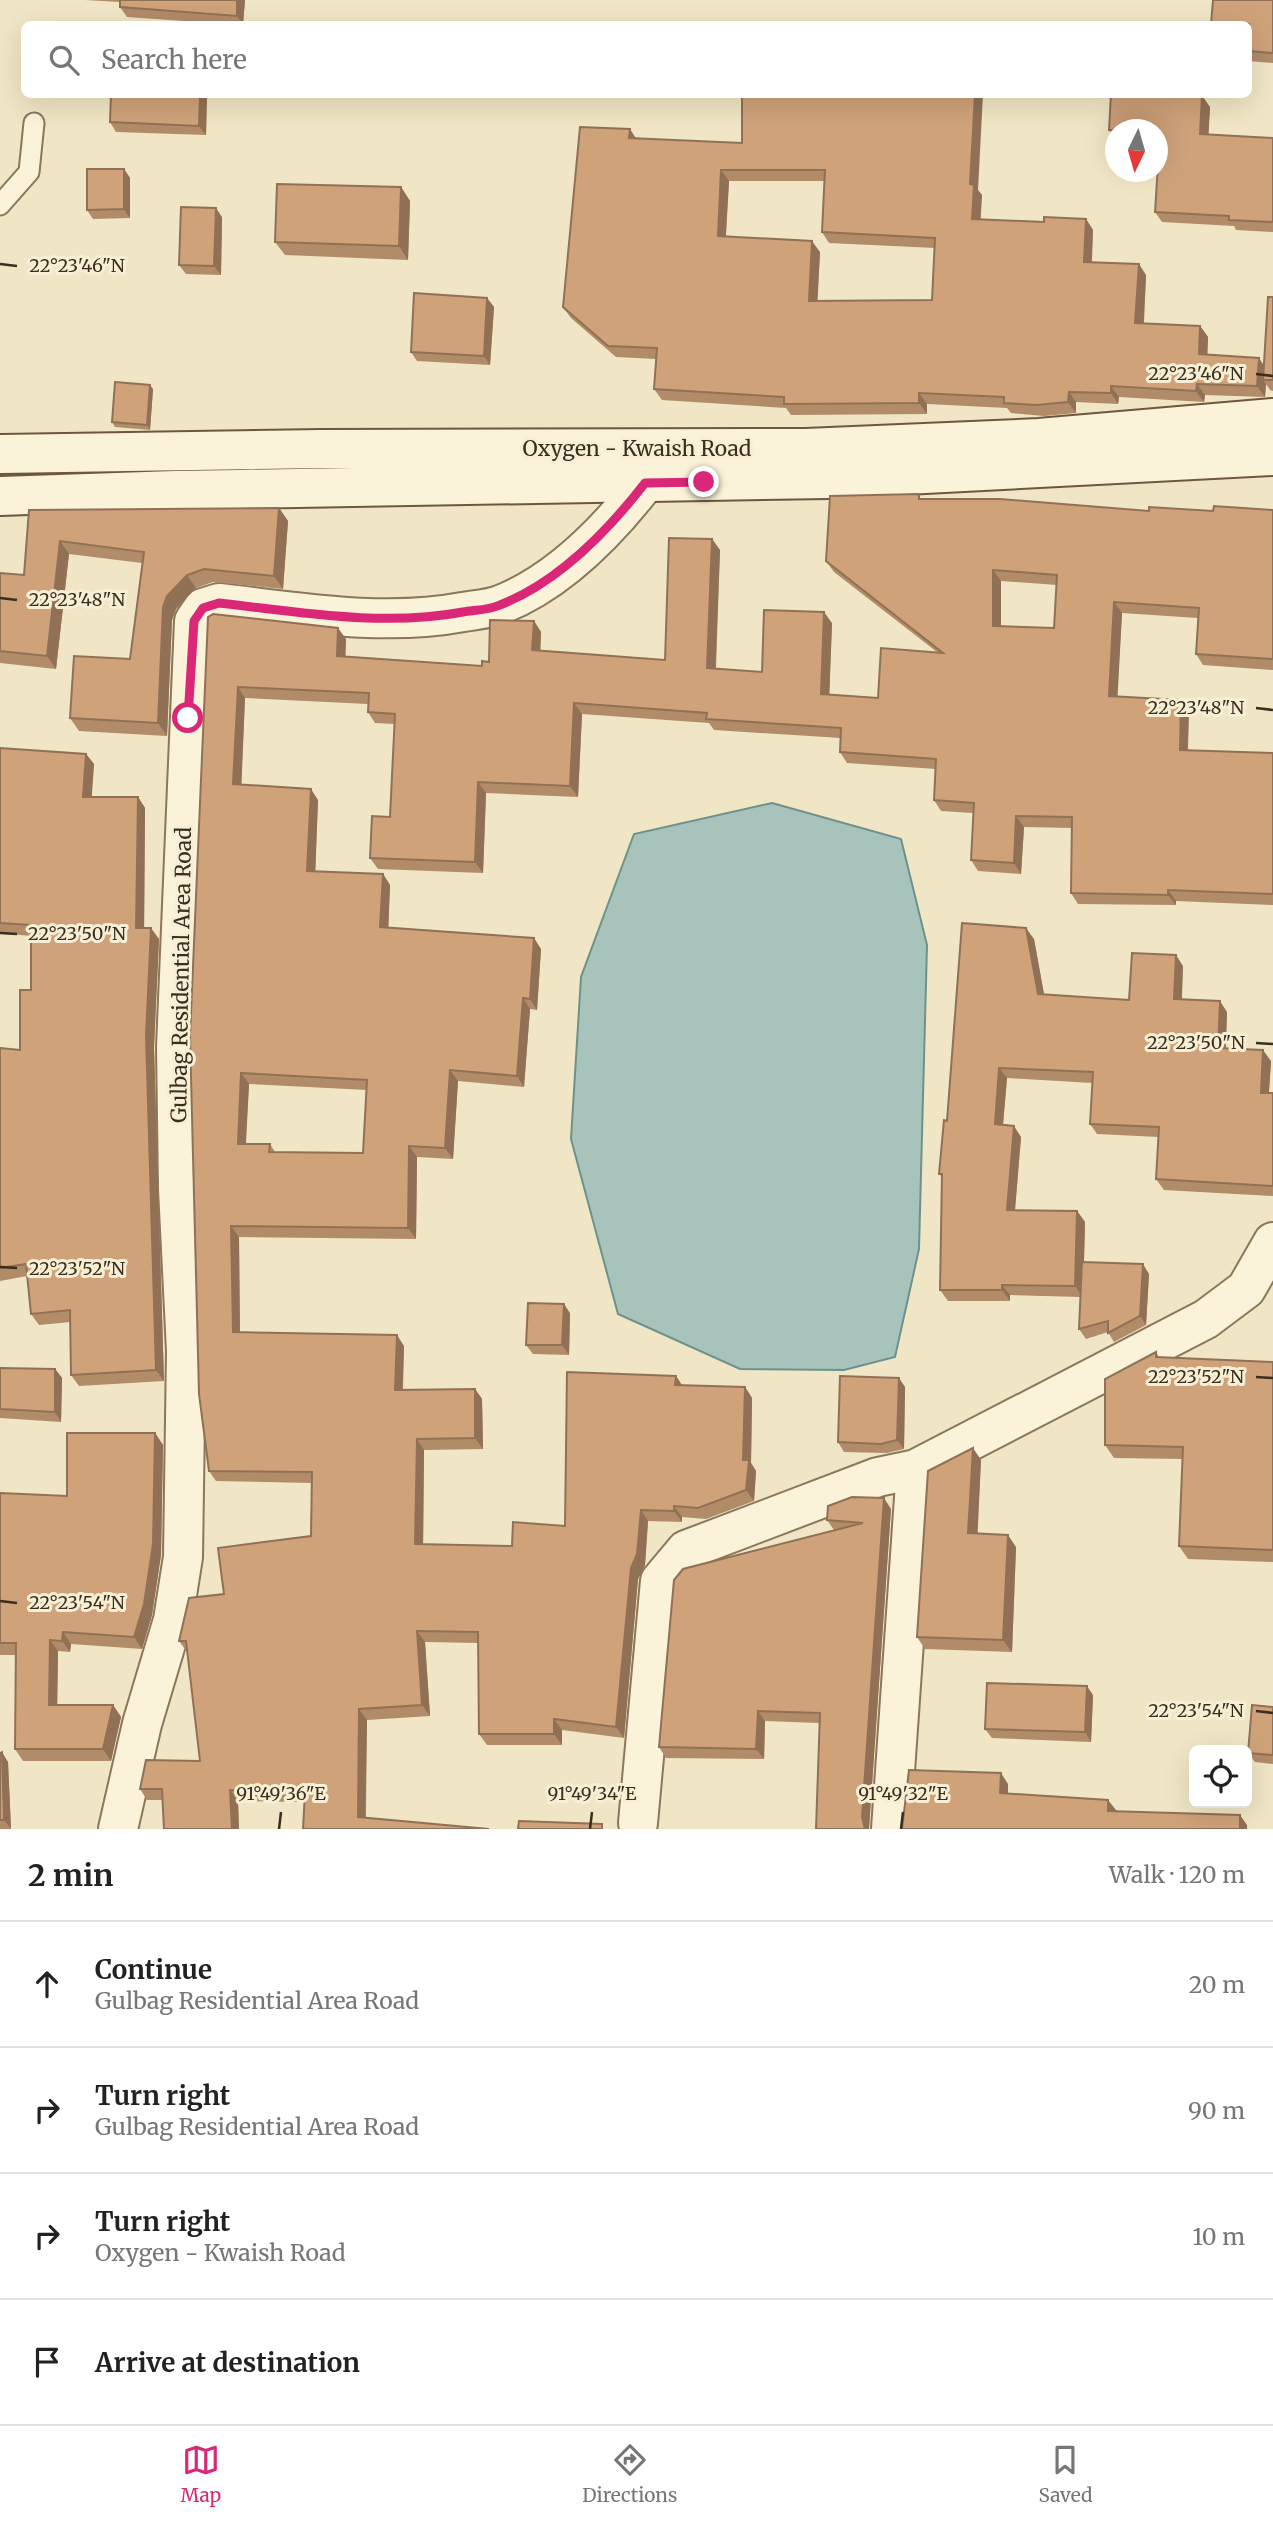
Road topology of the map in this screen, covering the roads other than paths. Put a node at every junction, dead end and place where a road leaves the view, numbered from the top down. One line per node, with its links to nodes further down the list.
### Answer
1 (34, 123): 2 (lane)
2 (0, 205)
3 (1273, 418): 4 (street, Oxygen - Kwaish Road)
4 (0, 454)
5 (1273, 456): 6 (street, Oxygen - Kwaish Road)
6 (645, 483): 7 (street, Oxygen - Kwaish Road); 11 (street, Gulbag Residential Area Road)
7 (0, 496)
8 (1273, 1242): 9 (street)
9 (916, 1469): 10 (street); 12 (street)
10 (638, 1824)
11 (118, 1829)
12 (891, 1829)

